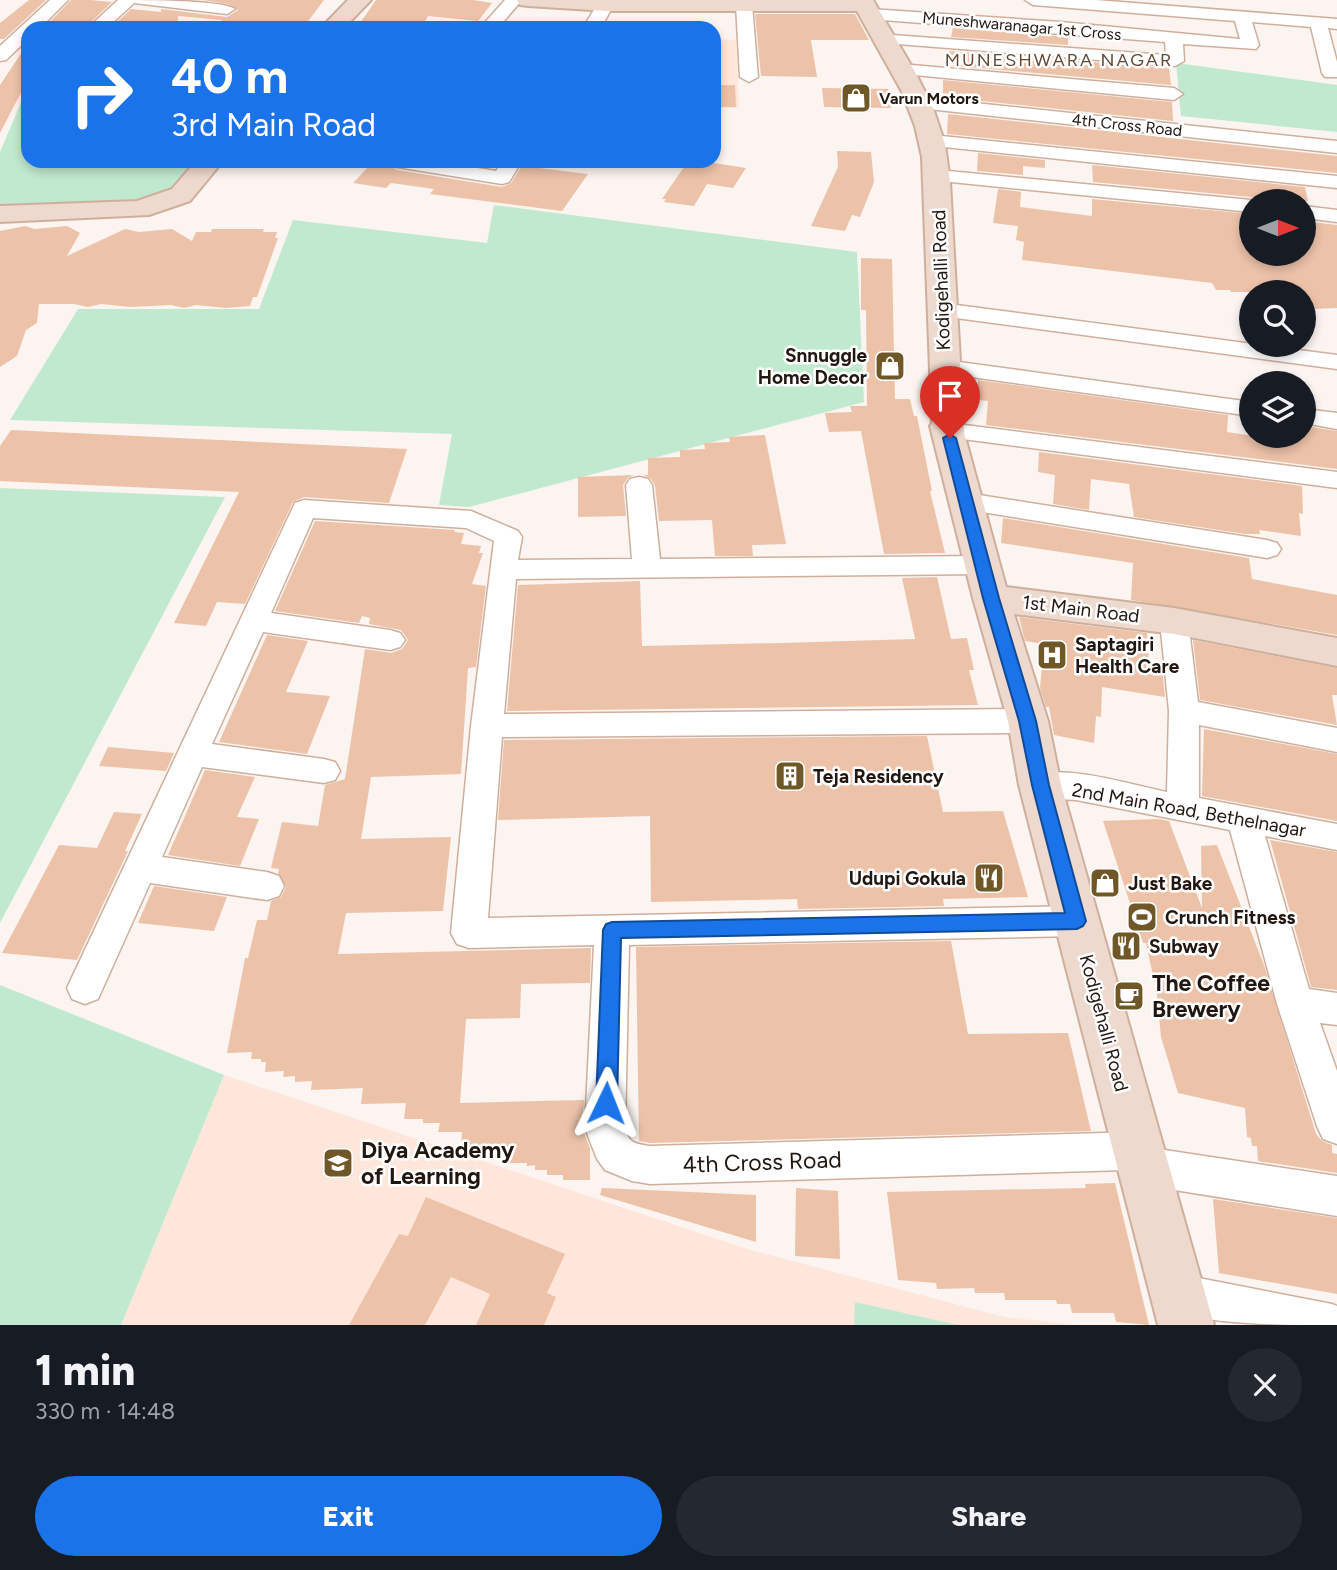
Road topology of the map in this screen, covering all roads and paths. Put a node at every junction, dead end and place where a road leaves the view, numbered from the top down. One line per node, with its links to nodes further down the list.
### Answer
1 (61, 0): 18 (street)
2 (128, 0): 19 (street)
3 (141, 0): 10 (street)
4 (360, 0): 20 (street)
5 (514, 0): 21 (street)
6 (1033, 0): 8 (street)
7 (539, 1): 11 (street)
8 (1069, 1): 15 (street)
9 (681, 2): 11 (street); 13 (street)
10 (195, 3): 14 (street); 17 (street)
11 (607, 3): 22 (street)
12 (769, 3): 13 (street); 16 (street)
13 (744, 5): 31 (street)
14 (227, 9)
15 (1242, 16): 23 (street); 27 (street)
16 (868, 19): 26 (street, Muneshwaranagar 1st Cross); 26 (street); 32 (street); 33 (street, Kodigehalli Road)
17 (177, 20)
18 (38, 21)
19 (105, 21)
20 (339, 21)
21 (495, 21)
22 (596, 21)
23 (1318, 22): 24 (street); 30 (street)
24 (1337, 23)
25 (21, 36): 28 (street)
26 (1174, 39): 27 (street, Muneshwaranagar 1st Cross)
27 (1250, 45): 29 (street)
28 (0, 56)
29 (1251, 66)
30 (1331, 73)
31 (749, 77)
32 (1174, 94)
33 (917, 103): 34 (street, 4th Cross Road); 35 (street, Kodigehalli Road)
34 (1337, 147)
35 (935, 158): 39 (street); 40 (street); 44 (street, Kodigehalli Road)
36 (204, 168): 42 (street)
37 (483, 168): 38 (street)
38 (507, 170)
39 (1337, 182)
40 (1239, 204)
41 (1316, 213): 43 (street)
42 (0, 214)
43 (1337, 216)
44 (942, 310): 45 (street); 46 (street, Kodigehalli Road)
45 (1337, 362)
46 (944, 367): 47 (street); 50 (street, Kodigehalli Road)
47 (1239, 407)
48 (1316, 418): 49 (street)
49 (1337, 421)
50 (949, 431): 51 (street); 53 (street, Kodigehalli Road)
51 (1337, 480)
52 (639, 485): 56 (street)
53 (967, 502): 54 (street); 57 (street, Kodigehalli Road)
54 (1268, 549)
55 (503, 569): 56 (street); 58 (street); 64 (street)
56 (647, 569): 57 (street)
57 (987, 582): 59 (street, 1st Main Road); 63 (street, Kodigehalli Road)
58 (253, 620): 60 (street); 66 (street)
59 (1174, 621): 61 (street, 1st Main Road); 62 (street)
60 (390, 639)
61 (1337, 652)
62 (1184, 711): 65 (street); 69 (street)
63 (1028, 721): 64 (street); 68 (street, Kodigehalli Road)
64 (486, 726): 75 (street)
65 (1337, 740)
66 (192, 754): 67 (street); 72 (street)
67 (324, 771)
68 (1040, 785): 69 (street, 2nd Main Road, Bethelnagar); 74 (street, Kodigehalli Road)
69 (1183, 806): 70 (street, 2nd Main Road, Bethelnagar)
70 (1244, 819): 71 (street, 2nd Main Road, Bethelnagar); 77 (street)
71 (1337, 837)
72 (140, 868): 73 (street); 76 (street)
73 (267, 886)
74 (1077, 921): 75 (street); 80 (street, Kodigehalli Road)
75 (612, 930): 80 (street, 4th Cross Road)
76 (85, 988)
77 (1295, 1004): 78 (street); 79 (street)
78 (1337, 1009)
79 (1337, 1126)
80 (1141, 1159): 81 (street, 4th Cross Road); 82 (street, Kodigehalli Road)
81 (1337, 1196)
82 (1182, 1310): 83 (street)
83 (1332, 1325)

